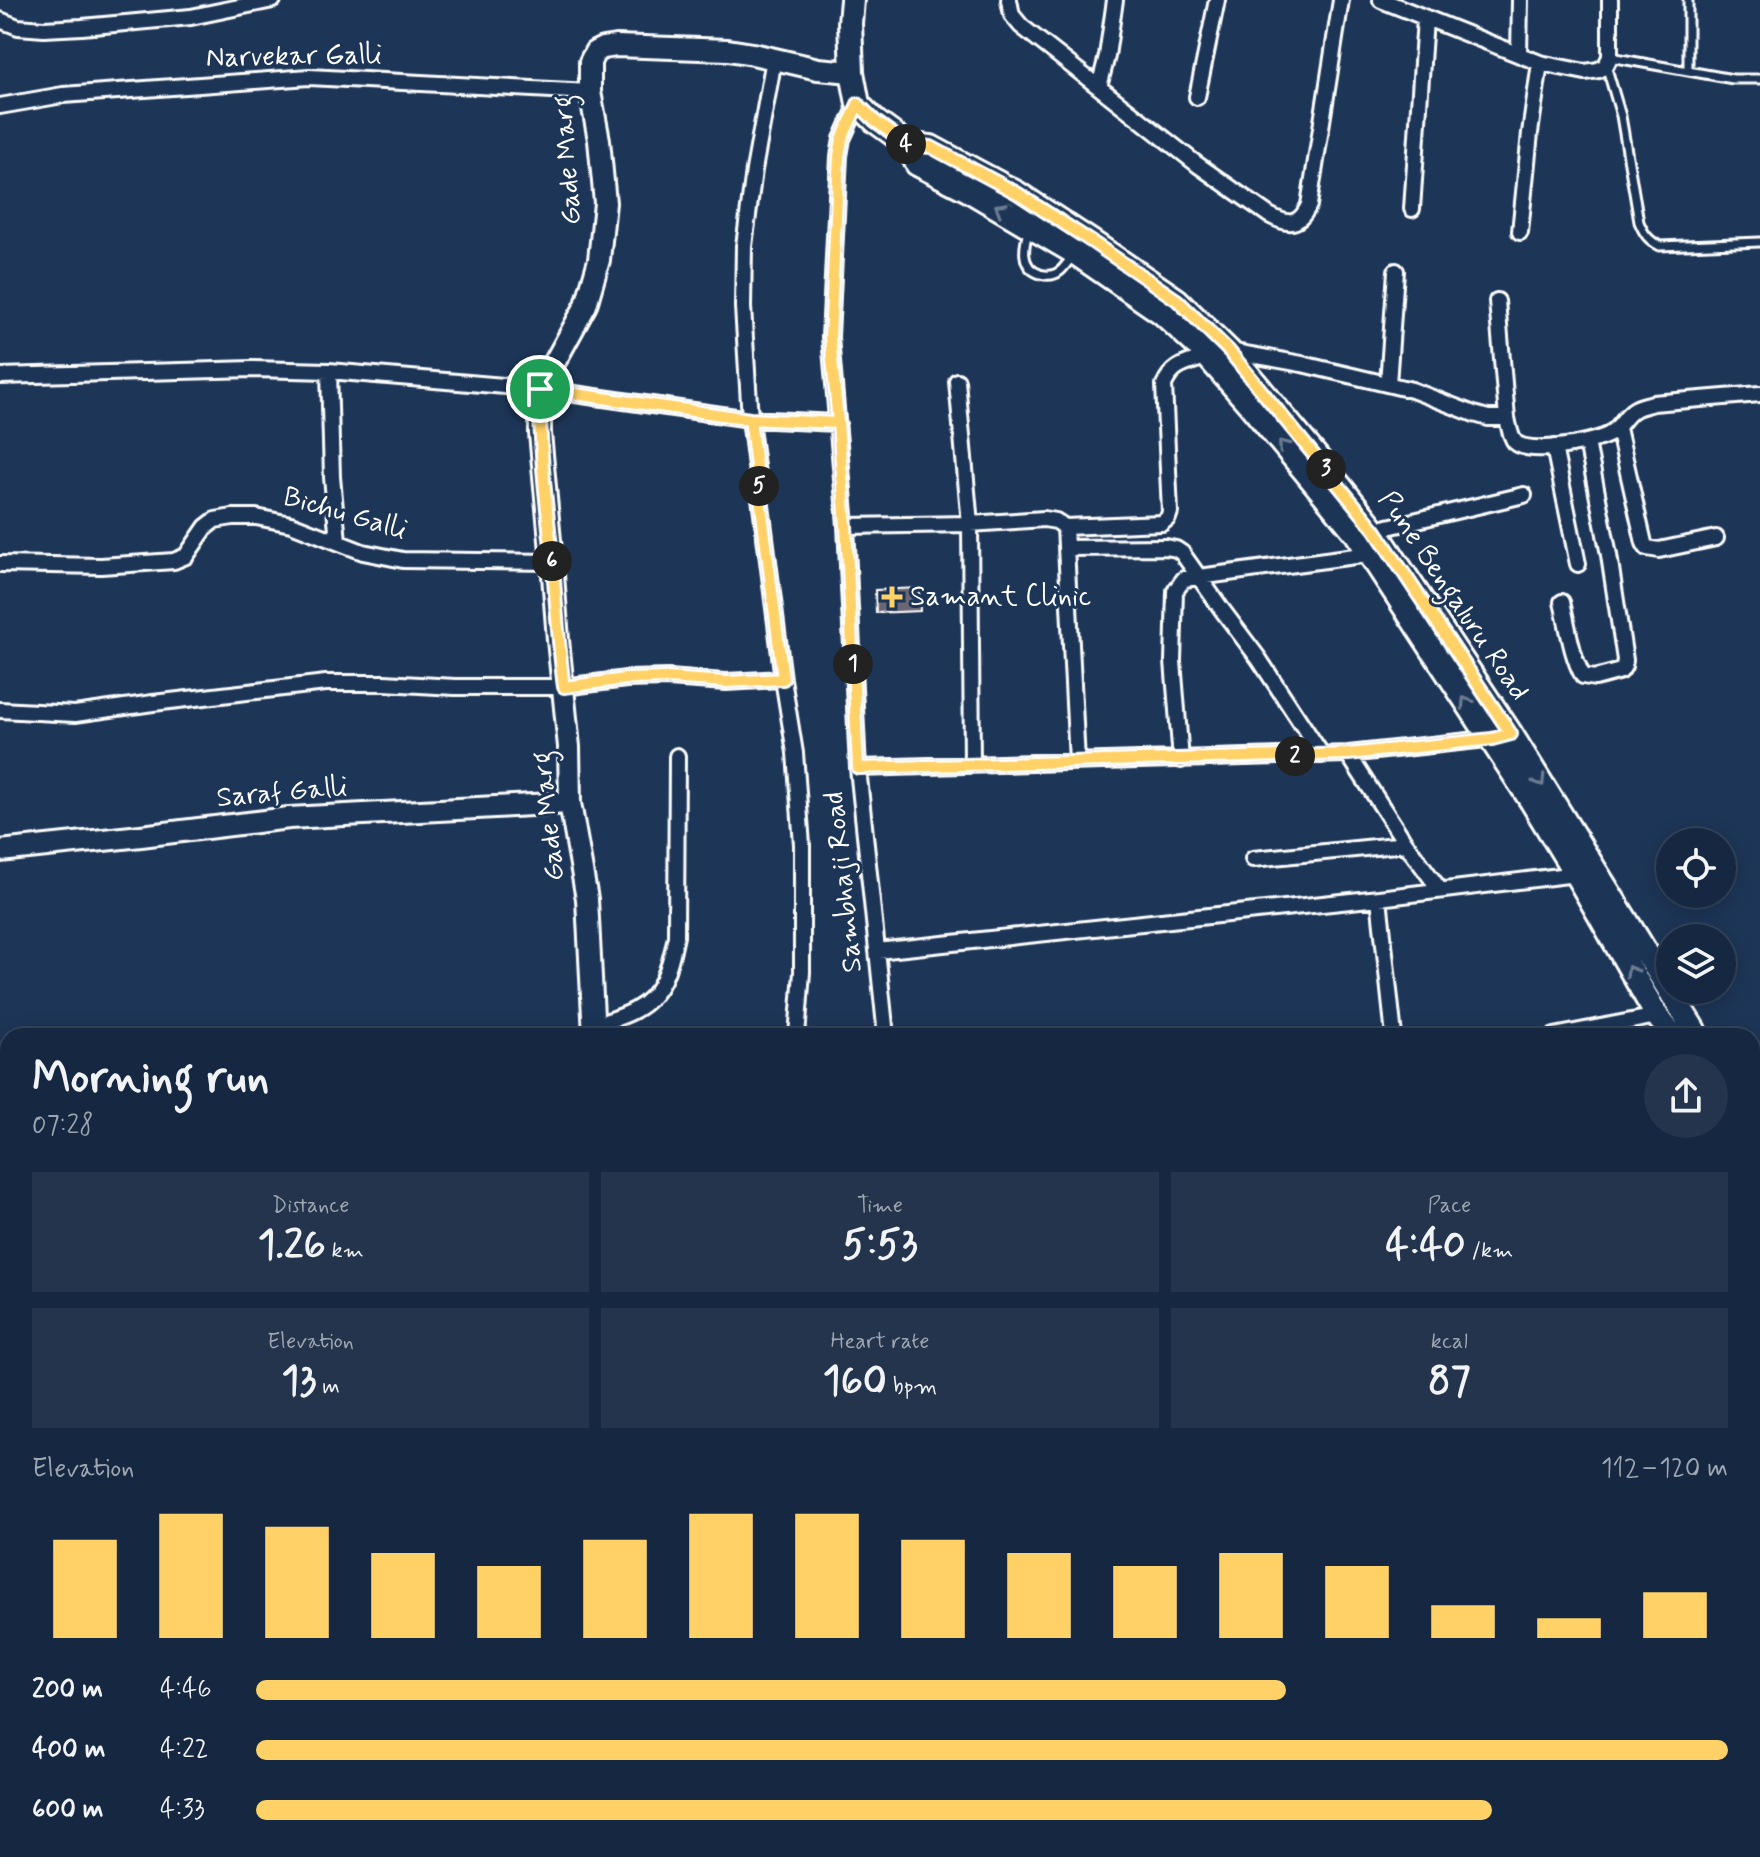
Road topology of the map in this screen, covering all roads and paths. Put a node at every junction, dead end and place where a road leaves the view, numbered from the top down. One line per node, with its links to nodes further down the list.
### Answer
1 (273, 0): 12 (street)
2 (852, 0): 18 (main road)
3 (1009, 0): 20 (street)
4 (1115, 0): 20 (street)
5 (1217, 0): 22 (street)
6 (1341, 0): 20 (street)
7 (1520, 0): 13 (street)
8 (1610, 0): 15 (street)
9 (1688, 0): 17 (lane)
10 (1390, 2): 11 (street)
11 (1425, 19): 13 (street); 26 (street)
12 (0, 20)
13 (1519, 55): 16 (street)
14 (774, 59): 18 (street, Gade Marg); 21 (street, Gade Marg); 41 (street)
15 (1608, 61): 16 (street); 17 (lane); 29 (lane)
16 (1540, 63): 28 (street)
17 (1688, 71): 19 (lane)
18 (852, 72): 23 (main road)
19 (1760, 79)
20 (1099, 87)
21 (590, 92): 24 (street, Narvekar Galli); 38 (street, Gade Marg)
22 (1197, 97)
23 (858, 104): 25 (main road, Pune Bengaluru Road); 42 (street, Sambhaji Road)
24 (0, 106)
25 (908, 145): 27 (main road, one-way to 25); 33 (main road, Pune Bengaluru Road)
26 (1412, 209)
27 (1030, 226): 30 (main road); 30 (lane)
28 (1520, 232)
29 (1760, 242)
30 (1075, 253): 33 (main road)
31 (1396, 271): 37 (street)
32 (1497, 301): 40 (street)
33 (1219, 354): 37 (street); 49 (street); 50 (main road, Pune Bengaluru Road); 54 (main road, one-way to 33)
34 (329, 371): 35 (street); 38 (street); 52 (street)
35 (0, 376)
36 (957, 381): 47 (street)
37 (1388, 384): 40 (street)
38 (540, 389): 41 (street); 55 (street, Gade Marg)
39 (1760, 394): 43 (street)
40 (1507, 418): 45 (street)
41 (750, 419): 42 (street); 60 (street)
42 (838, 423): 48 (street, Sambhaji Road)
43 (1618, 428): 44 (street); 51 (street)
44 (1587, 442): 45 (street); 59 (street)
45 (1554, 447): 57 (street)
46 (1524, 495): 50 (street)
47 (970, 524): 48 (street); 49 (street); 69 (street)
48 (846, 526): 70 (street, Sambhaji Road)
49 (1065, 527): 53 (street)
50 (1375, 530): 63 (main road, Pune Bengaluru Road)
51 (1716, 538)
52 (338, 541): 55 (street, Bichu Galli); 56 (street, Bichu Galli)
53 (1067, 548): 58 (street); 68 (street)
54 (1370, 554): 58 (street); 63 (main road, one-way to 54)
55 (552, 562): 61 (street, Gade Marg)
56 (0, 564)
57 (1578, 564)
58 (1198, 576): 65 (street); 67 (street)
59 (1562, 602)
60 (783, 679): 61 (street); 82 (street)
61 (564, 687): 62 (street); 71 (street, Gade Marg)
62 (0, 710)
63 (1502, 737): 64 (street); 75 (main road); 87 (main road, Pune Bengaluru Road, one-way to 87)
64 (1348, 754): 65 (street); 72 (street)
65 (1322, 755): 67 (street)
66 (677, 756): 81 (street)
67 (1181, 760): 68 (street)
68 (1077, 762): 69 (street)
69 (972, 764): 70 (street)
70 (858, 768): 78 (street, Sambhaji Road)
71 (570, 803): 73 (street, Saraf Galli); 80 (street, Gade Marg)
72 (1406, 844): 74 (street); 76 (street)
73 (0, 851)
74 (1253, 859)
75 (1576, 874): 76 (street); 79 (main road, one-way to 75)
76 (1440, 890): 77 (street)
77 (1379, 898): 78 (street); 84 (street)
78 (877, 951): 83 (street, Sambhaji Road)
79 (1657, 1016): 85 (street); 86 (main road)
80 (594, 1028)
81 (600, 1028)
82 (798, 1028)
83 (885, 1028)
84 (1393, 1028)
85 (1595, 1028)
86 (1667, 1028)
87 (1693, 1028)

